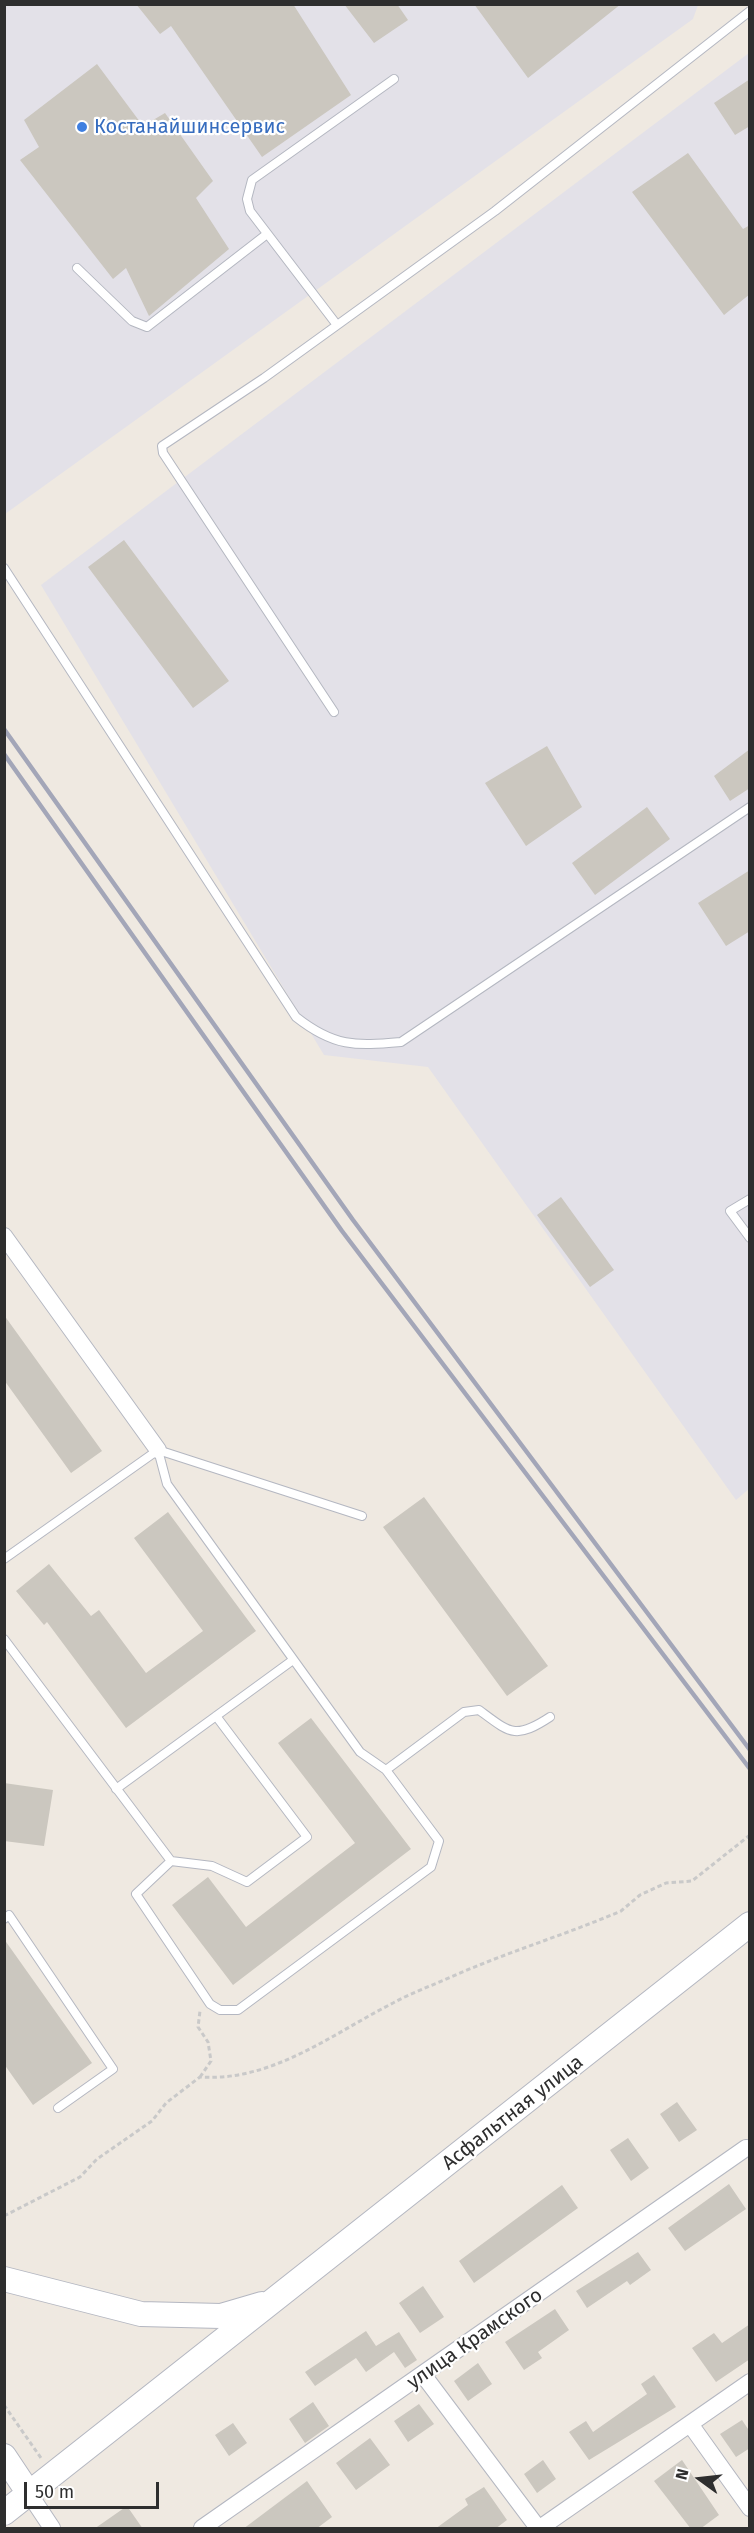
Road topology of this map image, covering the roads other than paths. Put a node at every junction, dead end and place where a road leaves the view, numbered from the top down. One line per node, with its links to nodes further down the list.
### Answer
1 (750, 10): 5 (lane)
2 (394, 80): 3 (lane)
3 (267, 234): 4 (lane); 5 (lane)
4 (77, 268)
5 (337, 325): 7 (lane)
6 (4, 568): 8 (lane)
7 (334, 712)
8 (750, 807)
9 (750, 1199): 10 (lane)
10 (750, 1238)
11 (7, 1245): 12 (street)
12 (158, 1450): 13 (lane); 14 (lane); 16 (lane)
13 (362, 1516)
14 (4, 1558)
15 (4, 1639): 20 (lane)
16 (294, 1660): 17 (lane); 19 (lane)
17 (216, 1716): 20 (lane); 21 (lane)
18 (550, 1717): 19 (lane)
19 (386, 1770): 21 (lane)
20 (116, 1789): 21 (lane)
21 (171, 1862)
22 (4, 1919): 24 (lane)
23 (750, 1924): 27 (main road, Асфальтная улица)
24 (58, 2108)
25 (748, 2147): 28 (street, улица Крамского)
26 (4, 2279): 27 (main road)
27 (276, 2299): 32 (main road, Асфальтная улица)
28 (423, 2376): 36 (street, улица Крамского); 37 (street)
29 (750, 2382): 30 (street)
30 (690, 2424): 33 (street); 37 (street)
31 (4, 2457): 32 (main road)
32 (30, 2495): 34 (main road, Асфальтная улица); 35 (street)
33 (750, 2508)
34 (4, 2513)
35 (52, 2529)
36 (202, 2529)
37 (539, 2529)

